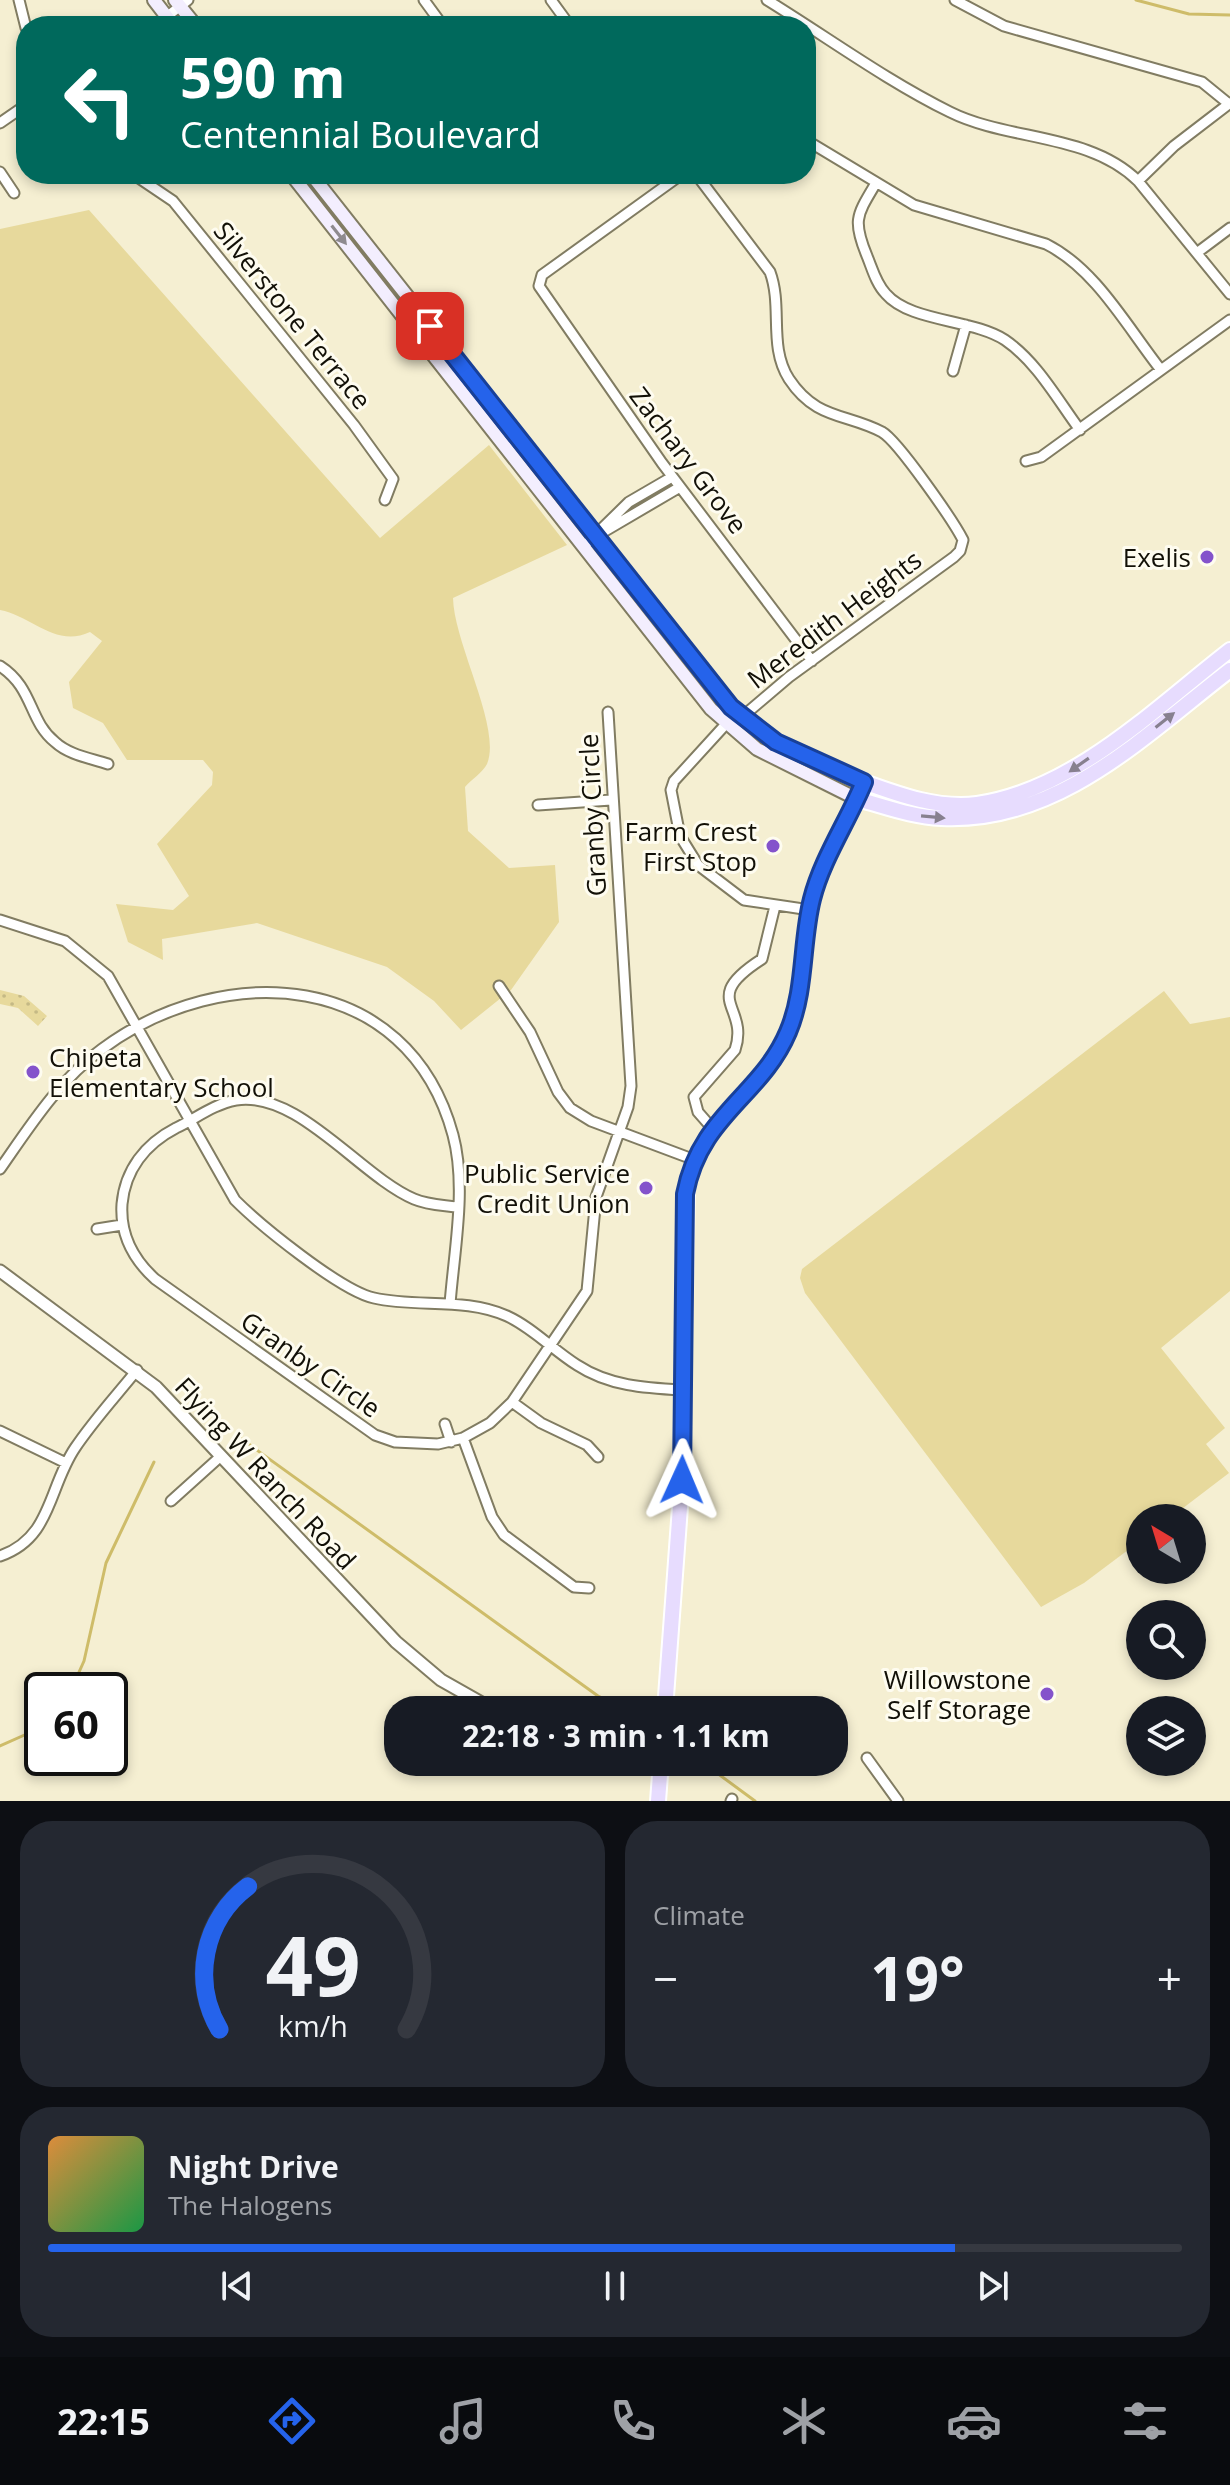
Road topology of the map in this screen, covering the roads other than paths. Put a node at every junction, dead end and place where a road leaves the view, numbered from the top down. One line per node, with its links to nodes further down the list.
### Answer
1 (154, 0): 4 (main road)
2 (767, 0): 5 (street)
3 (955, 0): 7 (street)
4 (167, 16)
5 (793, 16)
6 (816, 30): 10 (street)
7 (1229, 104): 10 (street)
8 (816, 146): 11 (street)
9 (0, 172): 17 (street)
10 (1138, 181): 19 (street)
11 (876, 183): 22 (street); 23 (street)
12 (148, 184): 29 (street, Silverstone Terrace)
13 (299, 184): 31 (main road, one-way to 31)
14 (319, 184): 30 (main road)
15 (668, 184): 27 (street, Zachary Grove)
16 (704, 184): 33 (street, Meredith Heights)
17 (14, 193)
18 (1230, 228): 19 (street)
19 (1198, 252): 20 (street)
20 (1230, 294)
21 (1230, 320): 23 (street)
22 (966, 325): 24 (street); 25 (street)
23 (1161, 370): 25 (street)
24 (953, 371)
25 (1080, 430): 26 (street)
26 (1026, 461)
27 (672, 477): 28 (street, Zachary Grove); 30 (street)
28 (680, 487): 30 (street); 33 (street, Zachary Grove)
29 (385, 500)
30 (595, 537): 31 (street); 37 (main road)
31 (583, 547): 38 (main road)
32 (1230, 650): 40 (main road, one-way to 40)
33 (812, 661): 37 (street, Meredith Heights)
34 (0, 666): 39 (street)
35 (1230, 670): 41 (main road, one-way to 35)
36 (608, 712): 42 (street, Granby Circle)
37 (742, 717): 40 (main road)
38 (726, 724): 41 (main road); 44 (street)
39 (108, 764)
40 (864, 782): 41 (main road)
41 (857, 799): 45 (main road)
42 (611, 800): 43 (street); 51 (street, Granby Circle)
43 (538, 805)
44 (775, 906): 45 (street); 50 (street)
45 (810, 910): 50 (main road)
46 (0, 920): 48 (street)
47 (499, 986): 51 (street)
48 (137, 1026): 49 (street); 53 (street); 54 (street)
49 (189, 1121): 54 (street); 55 (street); 58 (street)
50 (712, 1128): 52 (main road)
51 (619, 1132): 52 (street); 59 (street, Granby Circle)
52 (695, 1160): 61 (main road)
53 (0, 1169)
54 (456, 1207): 58 (street)
55 (122, 1225): 56 (street); 66 (street, Granby Circle)
56 (97, 1229)
57 (0, 1271): 60 (street, Flying W Ranch Road)
58 (450, 1304): 59 (street)
59 (551, 1346): 61 (street); 62 (street, Granby Circle)
60 (137, 1370): 67 (street, Flying W Ranch Road); 69 (street)
61 (682, 1390): 74 (main road)
62 (512, 1402): 65 (street, Granby Circle); 68 (street)
63 (445, 1424): 66 (street)
64 (0, 1431): 69 (street)
65 (463, 1438): 66 (street, Granby Circle); 72 (street)
66 (451, 1442)
67 (221, 1456): 70 (street); 73 (street, Flying W Ranch Road)
68 (598, 1457)
69 (66, 1463): 71 (street)
70 (171, 1501)
71 (0, 1556)
72 (589, 1588)
73 (465, 1696)
74 (666, 1696)
75 (867, 1758): 78 (street)
76 (660, 1776): 77 (main road)
77 (658, 1801)
78 (898, 1801)

